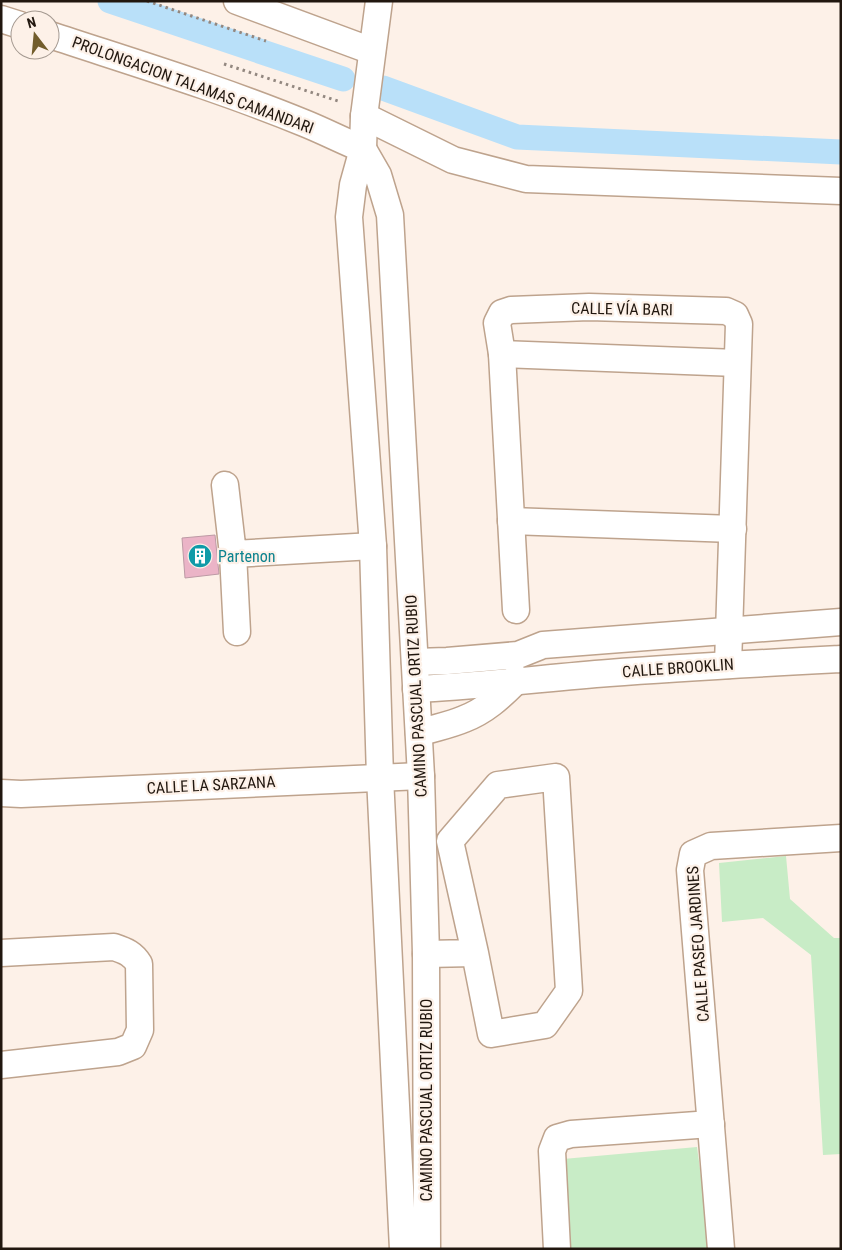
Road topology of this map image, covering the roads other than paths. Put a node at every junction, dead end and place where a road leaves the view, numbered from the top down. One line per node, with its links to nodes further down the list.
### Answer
1 (237, 1): 4 (street)
2 (379, 1): 4 (street, CAMINO PASCUAL ORTIZ RUBIO)
3 (60, 38): 6 (street, PROLONGACION TALAMAS CAMANDARI)
4 (372, 51): 5 (street, CAMINO PASCUAL ORTIZ RUBIO)
5 (364, 116): 6 (street, CAMINO PASCUAL ORTIZ RUBIO); 7 (street)
6 (363, 149): 8 (street, CAMINO PASCUAL ORTIZ RUBIO); 9 (street, CAMINO PASCUAL ORTIZ RUBIO)
7 (841, 191)
8 (390, 215): 9 (street); 23 (street, CAMINO PASCUAL ORTIZ RUBIO)
9 (349, 217): 15 (street, CAMINO PASCUAL ORTIZ RUBIO)
10 (502, 354): 11 (street); 11 (street, CALLE VÍA BARI); 13 (street, CALLE VÍA BARI)
11 (737, 363): 14 (street, CALLE VÍA BARI)
12 (225, 485): 16 (street)
13 (511, 522): 14 (street); 17 (street, CALLE VÍA BARI)
14 (733, 529): 19 (street, CALLE VÍA BARI)
15 (373, 546): 16 (street); 29 (street, CAMINO PASCUAL ORTIZ RUBIO)
16 (233, 554): 20 (street)
17 (516, 610)
18 (841, 622): 19 (street, CALLE BROOKLIN)
19 (730, 631): 21 (street, CALLE BROOKLIN); 24 (street, CALLE VÍA BARI)
20 (237, 632)
21 (518, 655): 23 (street, CALLE BROOKLIN); 25 (street)
22 (841, 658): 24 (street, CALLE BROOKLIN)
23 (415, 662): 26 (street, CAMINO PASCUAL ORTIZ RUBIO)
24 (728, 665): 25 (street, CALLE BROOKLIN)
25 (515, 682): 26 (street, CALLE BROOKLIN); 27 (street)
26 (416, 689): 27 (street, CAMINO PASCUAL ORTIZ RUBIO)
27 (419, 733): 28 (street, CAMINO PASCUAL ORTIZ RUBIO)
28 (421, 776): 29 (street, CALLE LA SARZANA); 34 (street, CAMINO PASCUAL ORTIZ RUBIO)
29 (380, 777): 30 (street, CALLE LA SARZANA); 37 (street, CAMINO PASCUAL ORTIZ RUBIO)
30 (1, 792)
31 (841, 838): 36 (street, CALLE PASEO JARDINES)
32 (1, 953): 35 (street)
33 (475, 953): 33 (street); 34 (street)
34 (426, 954): 38 (street, CAMINO PASCUAL ORTIZ RUBIO)
35 (1, 1065)
36 (711, 1124): 39 (street); 40 (street, CALLE PASEO JARDINES)
37 (403, 1249)
38 (427, 1249)
39 (557, 1249)
40 (721, 1249)

